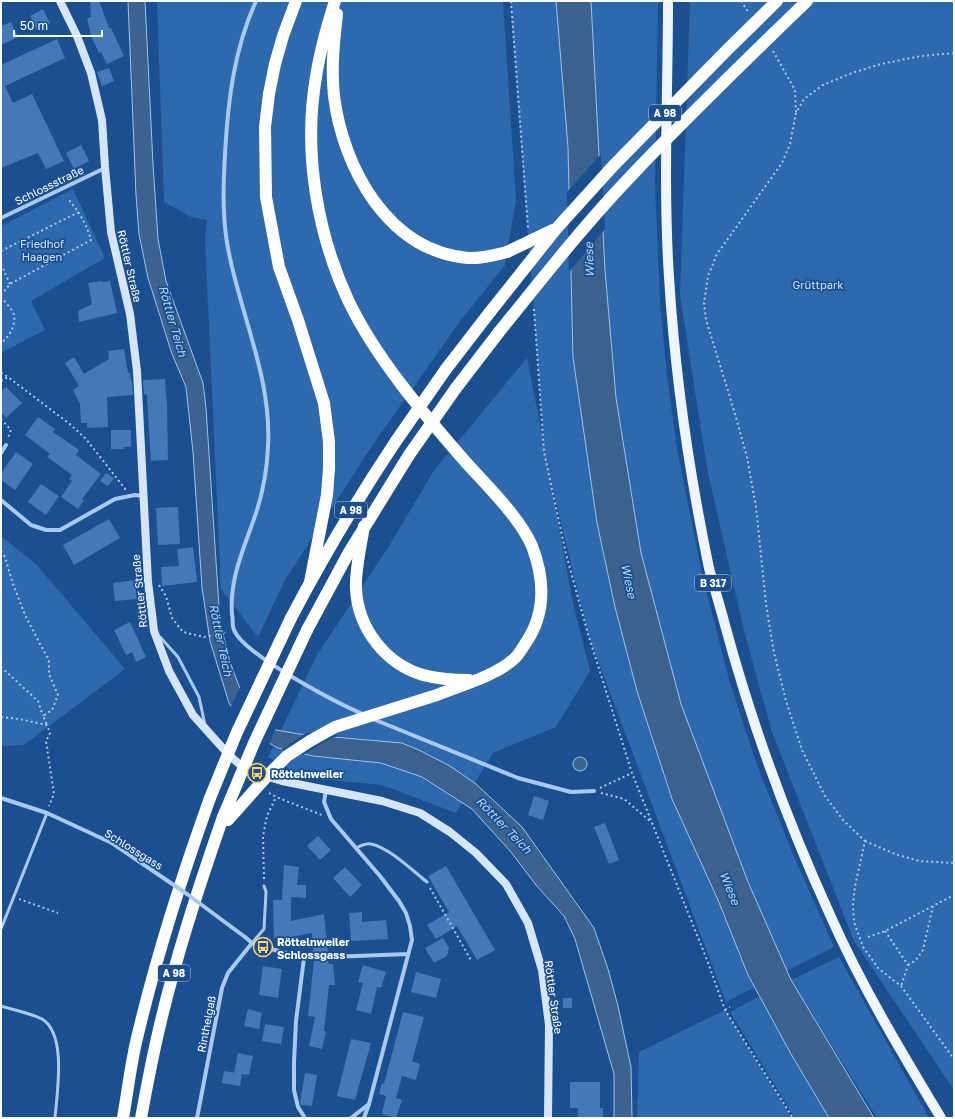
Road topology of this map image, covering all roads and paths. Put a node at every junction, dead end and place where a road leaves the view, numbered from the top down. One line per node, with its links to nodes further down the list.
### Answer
1 (60, 1): 14 (street, Röttler Straße)
2 (256, 1): 49 (street)
3 (296, 1): 38 (highway)
4 (337, 1): 18 (highway, bridge); 42 (highway)
5 (511, 1): 19 (path)
6 (668, 1): 87 (main road, B 317)
7 (741, 1): 10 (path)
8 (777, 1): 18 (highway, A 98, bridge)
9 (807, 1): 35 (highway, A 98, bridge)
10 (749, 14)
11 (772, 51): 13 (path)
12 (954, 53): 13 (path)
13 (796, 113): 55 (path)
14 (105, 167): 17 (street, Schlossstraße); 33 (street, Röttler Straße)
15 (69, 200): 16 (path)
16 (79, 212): 20 (path); 22 (path)
17 (1, 218)
18 (556, 229): 38 (highway, A 98, bridge)
19 (528, 231)
20 (1, 251)
21 (1, 264): 22 (path)
22 (10, 284): 23 (path)
23 (1, 296): 25 (path)
24 (533, 302): 47 (path)
25 (1, 343)
26 (1, 373): 27 (path)
27 (8, 377): 28 (path); 32 (path)
28 (1, 381)
29 (1, 419): 30 (path)
30 (6, 445): 31 (street)
31 (1, 453)
32 (131, 496): 33 (street); 34 (street)
33 (143, 496): 37 (street, Röttler Straße)
34 (1, 500)
35 (364, 526): 42 (highway); 52 (highway, A 98, bridge)
36 (1, 551): 43 (path)
37 (148, 582): 39 (street, Röttler Straße); 40 (path)
38 (310, 582): 79 (highway, A 98, bridge)
39 (154, 631): 46 (street, Röttler Straße); 46 (lane)
40 (225, 633)
41 (1, 667): 43 (path)
42 (474, 680): 52 (highway, bridge)
43 (43, 716): 45 (path)
44 (1, 717): 45 (path)
45 (47, 725): 51 (path)
46 (205, 728): 48 (street, Röttler Straße)
47 (632, 773): 49 (path); 54 (path)
48 (326, 790): 53 (street); 85 (street, Röttler Straße)
49 (594, 791): 54 (path)
50 (1, 798): 51 (street, Schlossgass)
51 (47, 813): 61 (lane); 67 (street, Schlossgass, bridge)
52 (226, 818): 80 (highway, A 98)
53 (331, 819): 56 (street); 59 (path)
54 (652, 823): 75 (path)
55 (865, 841): 57 (path); 72 (path)
56 (356, 848): 58 (lane); 68 (street)
57 (954, 863)
58 (427, 882): 70 (path)
59 (264, 886): 67 (lane)
60 (954, 895): 62 (path)
61 (14, 897): 63 (path); 64 (lane)
62 (933, 906): 65 (path); 71 (path)
63 (58, 913)
64 (1, 929)
65 (885, 931): 66 (path); 71 (path)
66 (868, 937)
67 (252, 943): 69 (street); 81 (street, Rinthelgaß)
68 (408, 954): 69 (street); 77 (street)
69 (304, 958): 82 (street)
70 (472, 962)
71 (908, 965): 72 (path)
72 (900, 986): 76 (path)
73 (1, 1006): 78 (lane)
74 (730, 1007): 75 (path)
75 (725, 1010): 86 (path)
76 (954, 1059)
77 (369, 1104): 83 (street); 84 (street)
78 (55, 1118)
79 (123, 1118)
80 (141, 1118)
81 (197, 1118)
82 (305, 1118)
83 (351, 1118)
84 (364, 1118)
85 (548, 1118)
86 (792, 1118)
87 (941, 1118)

